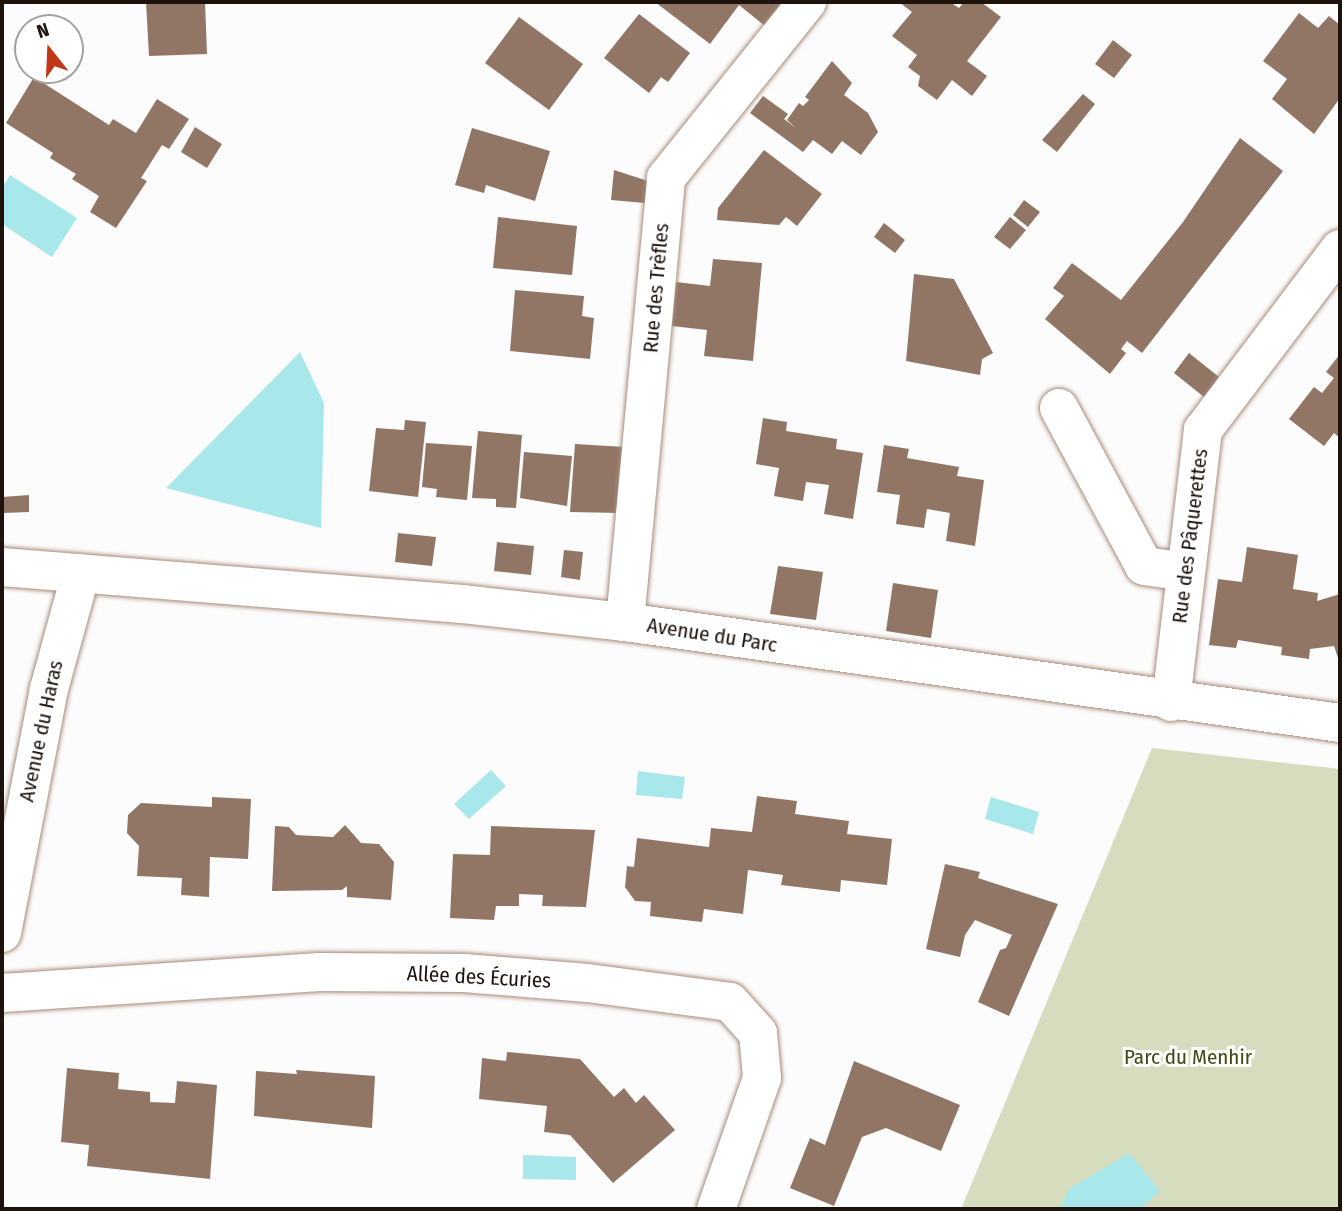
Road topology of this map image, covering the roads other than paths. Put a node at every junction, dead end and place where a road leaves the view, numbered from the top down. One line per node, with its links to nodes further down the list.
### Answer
1 (807, 2): 7 (street, Rue des Trèfles)
2 (1340, 249): 5 (street, Rue des Pâquerettes)
3 (1059, 408): 5 (street)
4 (2, 567): 6 (street, Avenue du Parc)
5 (1186, 572): 8 (street, Rue des Pâquerettes)
6 (81, 573): 7 (street, Avenue du Parc); 10 (street, Avenue du Haras)
7 (625, 622): 8 (street, Avenue du Parc)
8 (1171, 702): 9 (street, Avenue du Parc)
9 (1340, 723)
10 (2, 933)
11 (2, 993): 12 (street, Allée des Écuries)
12 (716, 1209)

